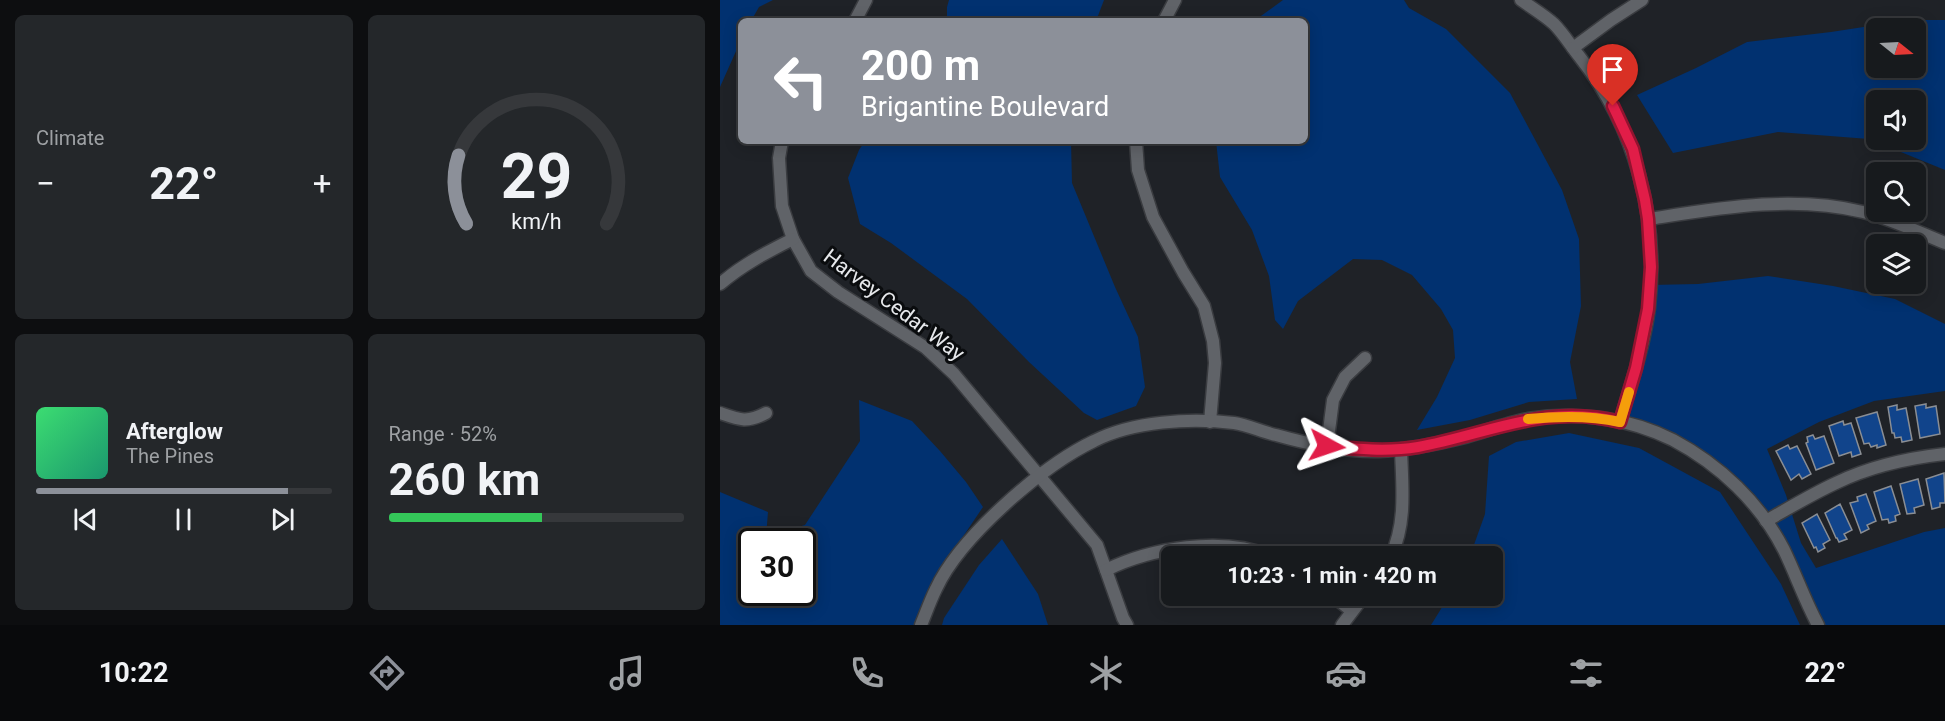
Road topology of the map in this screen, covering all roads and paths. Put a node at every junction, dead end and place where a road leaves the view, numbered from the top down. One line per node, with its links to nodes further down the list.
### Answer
1 (866, 0): 5 (street)
2 (1175, 0): 6 (street)
3 (1521, 0): 7 (street)
4 (1642, 0): 7 (street)
5 (857, 18)
6 (1166, 18)
7 (1573, 48): 10 (street)
8 (781, 144): 11 (street, Harvey Cedar Way)
9 (1136, 144): 17 (street)
10 (1648, 219): 12 (street); 18 (street)
11 (793, 238): 13 (street); 22 (street, Harvey Cedar Way)
12 (1945, 243)
13 (720, 284)
14 (1365, 358): 19 (street)
15 (720, 413): 16 (street)
16 (766, 413)
17 (1210, 422): 19 (street); 22 (street)
18 (1620, 422): 20 (street); 23 (street)
19 (1327, 446): 20 (street)
20 (1401, 449): 24 (street)
21 (1945, 454): 23 (street)
22 (1040, 476): 26 (street, Harvey Cedar Way); 30 (street)
23 (1766, 521): 33 (street)
24 (1396, 546)
25 (1161, 552): 26 (street)
26 (1106, 570): 31 (street, Harvey Cedar Way)
27 (1346, 606): 29 (street)
28 (1356, 606): 29 (street)
29 (1352, 611): 32 (street)
30 (921, 625)
31 (1128, 625)
32 (1342, 625)
33 (1818, 625)

